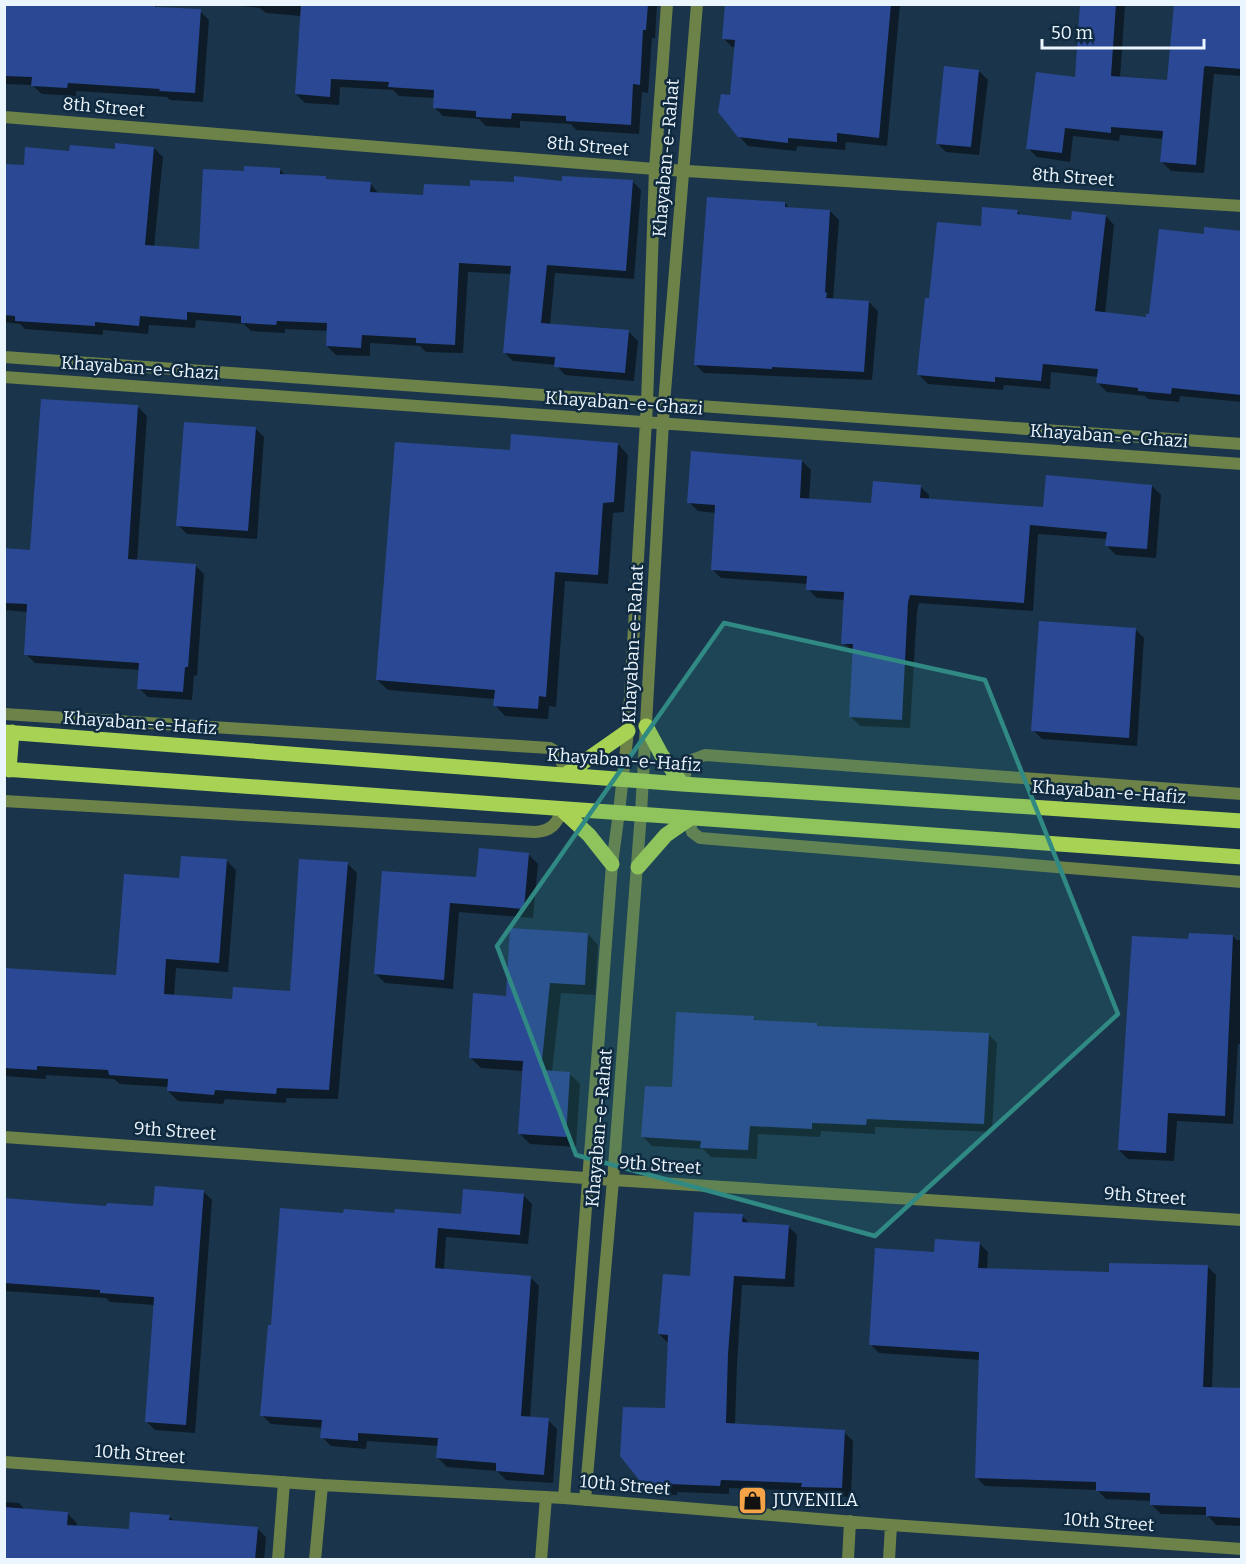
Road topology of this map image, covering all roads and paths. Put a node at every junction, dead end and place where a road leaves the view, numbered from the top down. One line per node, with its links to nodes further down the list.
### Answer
1 (667, 4): 4 (street, Khayaban-e-Rahat)
2 (697, 4): 5 (street, Khayaban-e-Rahat)
3 (4, 117): 4 (street, 8th Street)
4 (655, 169): 5 (street, 8th Street); 9 (street, Khayaban-e-Rahat)
5 (684, 171): 6 (street, 8th Street); 10 (street, Khayaban-e-Rahat)
6 (1242, 206)
7 (4, 357): 9 (street, Khayaban-e-Ghazi)
8 (4, 377): 11 (street, Khayaban-e-Ghazi)
9 (647, 403): 10 (street, Khayaban-e-Ghazi); 11 (street, Khayaban-e-Rahat)
10 (664, 404): 12 (street, Khayaban-e-Rahat); 13 (street, Khayaban-e-Ghazi)
11 (646, 423): 12 (street, Khayaban-e-Ghazi); 17 (street, Khayaban-e-Rahat)
12 (663, 423): 14 (street, Khayaban-e-Ghazi); 16 (street, Khayaban-e-Rahat)
13 (1242, 444)
14 (1242, 464)
15 (4, 714): 20 (street)
16 (646, 726): 22 (street, Khayaban-e-Rahat); 23 (main road)
17 (628, 731): 20 (main road); 21 (street, Khayaban-e-Rahat)
18 (8, 732): 19 (main road); 20 (main road, Khayaban-e-Hafiz)
19 (7, 769): 26 (main road)
20 (565, 775): 21 (main road, Khayaban-e-Hafiz)
21 (621, 779): 22 (main road, Khayaban-e-Hafiz); 27 (street, Khayaban-e-Rahat)
22 (644, 781): 23 (main road, Khayaban-e-Hafiz); 28 (street, Khayaban-e-Rahat)
23 (682, 784): 24 (street); 30 (main road, Khayaban-e-Hafiz)
24 (1242, 794)
25 (4, 801): 26 (street)
26 (562, 810): 27 (main road); 32 (main road)
27 (619, 812): 28 (main road); 32 (street, Khayaban-e-Rahat)
28 (641, 813): 29 (main road); 33 (street, Khayaban-e-Rahat)
29 (688, 819): 31 (main road); 33 (main road); 34 (street)
30 (1242, 821)
31 (1242, 857)
32 (612, 864): 36 (street, Khayaban-e-Rahat)
33 (638, 867): 37 (street, Khayaban-e-Rahat)
34 (1242, 882)
35 (4, 1137): 36 (street, 9th Street)
36 (588, 1178): 37 (street, 9th Street); 43 (street, Khayaban-e-Rahat)
37 (613, 1180): 38 (street, 9th Street); 44 (street, Khayaban-e-Rahat)
38 (1242, 1220)
39 (4, 1462): 40 (street, 10th Street)
40 (284, 1482): 41 (street, 10th Street); 48 (street)
41 (322, 1485): 42 (street, 10th Street); 49 (street)
42 (546, 1497): 43 (street, 10th Street); 50 (street)
43 (564, 1498): 44 (street, 10th Street)
44 (585, 1500): 45 (street, 10th Street)
45 (850, 1521): 46 (street, 10th Street); 51 (street)
46 (891, 1525): 47 (street, 10th Street); 52 (street)
47 (1242, 1549)
48 (278, 1560)
49 (315, 1560)
50 (541, 1560)
51 (848, 1560)
52 (888, 1560)

